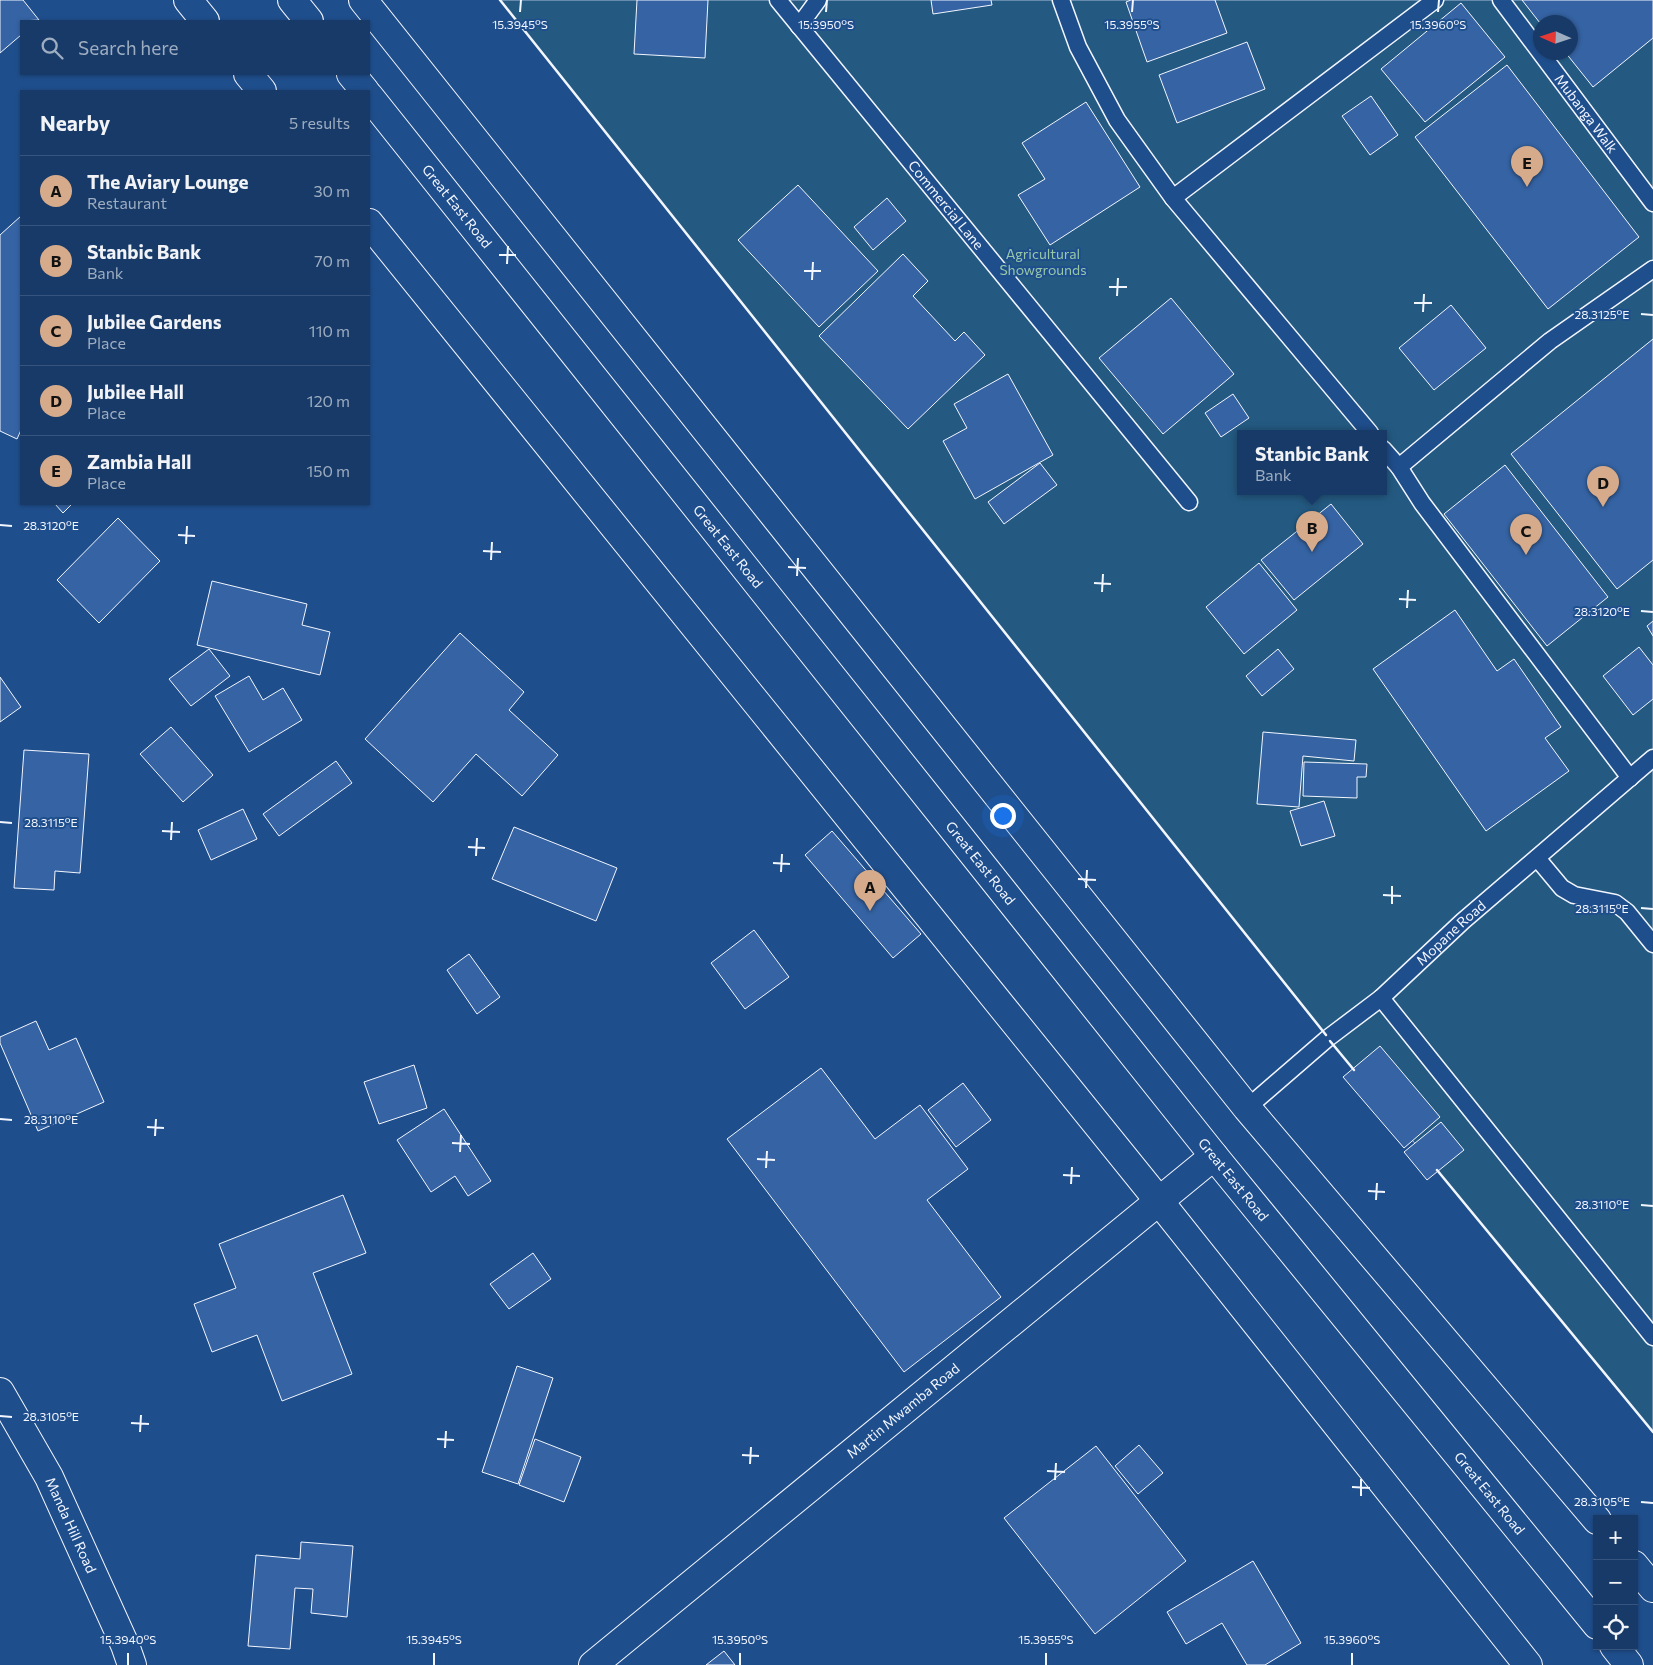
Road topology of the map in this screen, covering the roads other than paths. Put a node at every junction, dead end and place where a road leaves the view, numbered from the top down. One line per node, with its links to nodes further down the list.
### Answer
1 (188, 0): 9 (main road)
2 (292, 0): 10 (main road)
3 (363, 0): 30 (main road)
4 (778, 0): 11 (lane, Commercial Lane)
5 (818, 0): 11 (lane)
6 (1061, 0): 17 (lane)
7 (1435, 0): 17 (lane)
8 (1501, 0): 18 (lane, Mubanga Walk)
9 (205, 20)
10 (308, 20)
11 (799, 26): 24 (lane, Commercial Lane)
12 (249, 75): 14 (main road)
13 (352, 75): 15 (main road)
14 (261, 90)
15 (364, 90)
16 (370, 97): 31 (main road, Great East Road)
17 (1173, 198): 21 (lane)
18 (1653, 203)
19 (370, 224): 32 (main road)
20 (1653, 269): 23 (lane)
21 (1367, 430)
22 (1387, 454): 23 (lane)
23 (1398, 467): 26 (lane)
24 (1189, 502)
25 (1653, 758): 26 (lane, Mopane Road)
26 (1630, 778): 27 (lane, Mopane Road)
27 (1537, 858): 28 (lane); 29 (lane, Mopane Road)
28 (1653, 944)
29 (1381, 998): 30 (lane, Mopane Road); 33 (lane)
30 (1247, 1108): 35 (main road)
31 (1214, 1156): 32 (main road, Martin Mwamba Road); 38 (main road, Great East Road)
32 (1159, 1201): 41 (main road, Martin Mwamba Road); 42 (main road)
33 (1653, 1337)
34 (0, 1392): 40 (main road, Manda Hill Road)
35 (1593, 1515)
36 (1638, 1570): 37 (main road)
37 (1653, 1588)
38 (1593, 1621)
39 (1617, 1650): 43 (main road)
40 (132, 1665)
41 (593, 1665)
42 (1528, 1665)
43 (1629, 1665)

